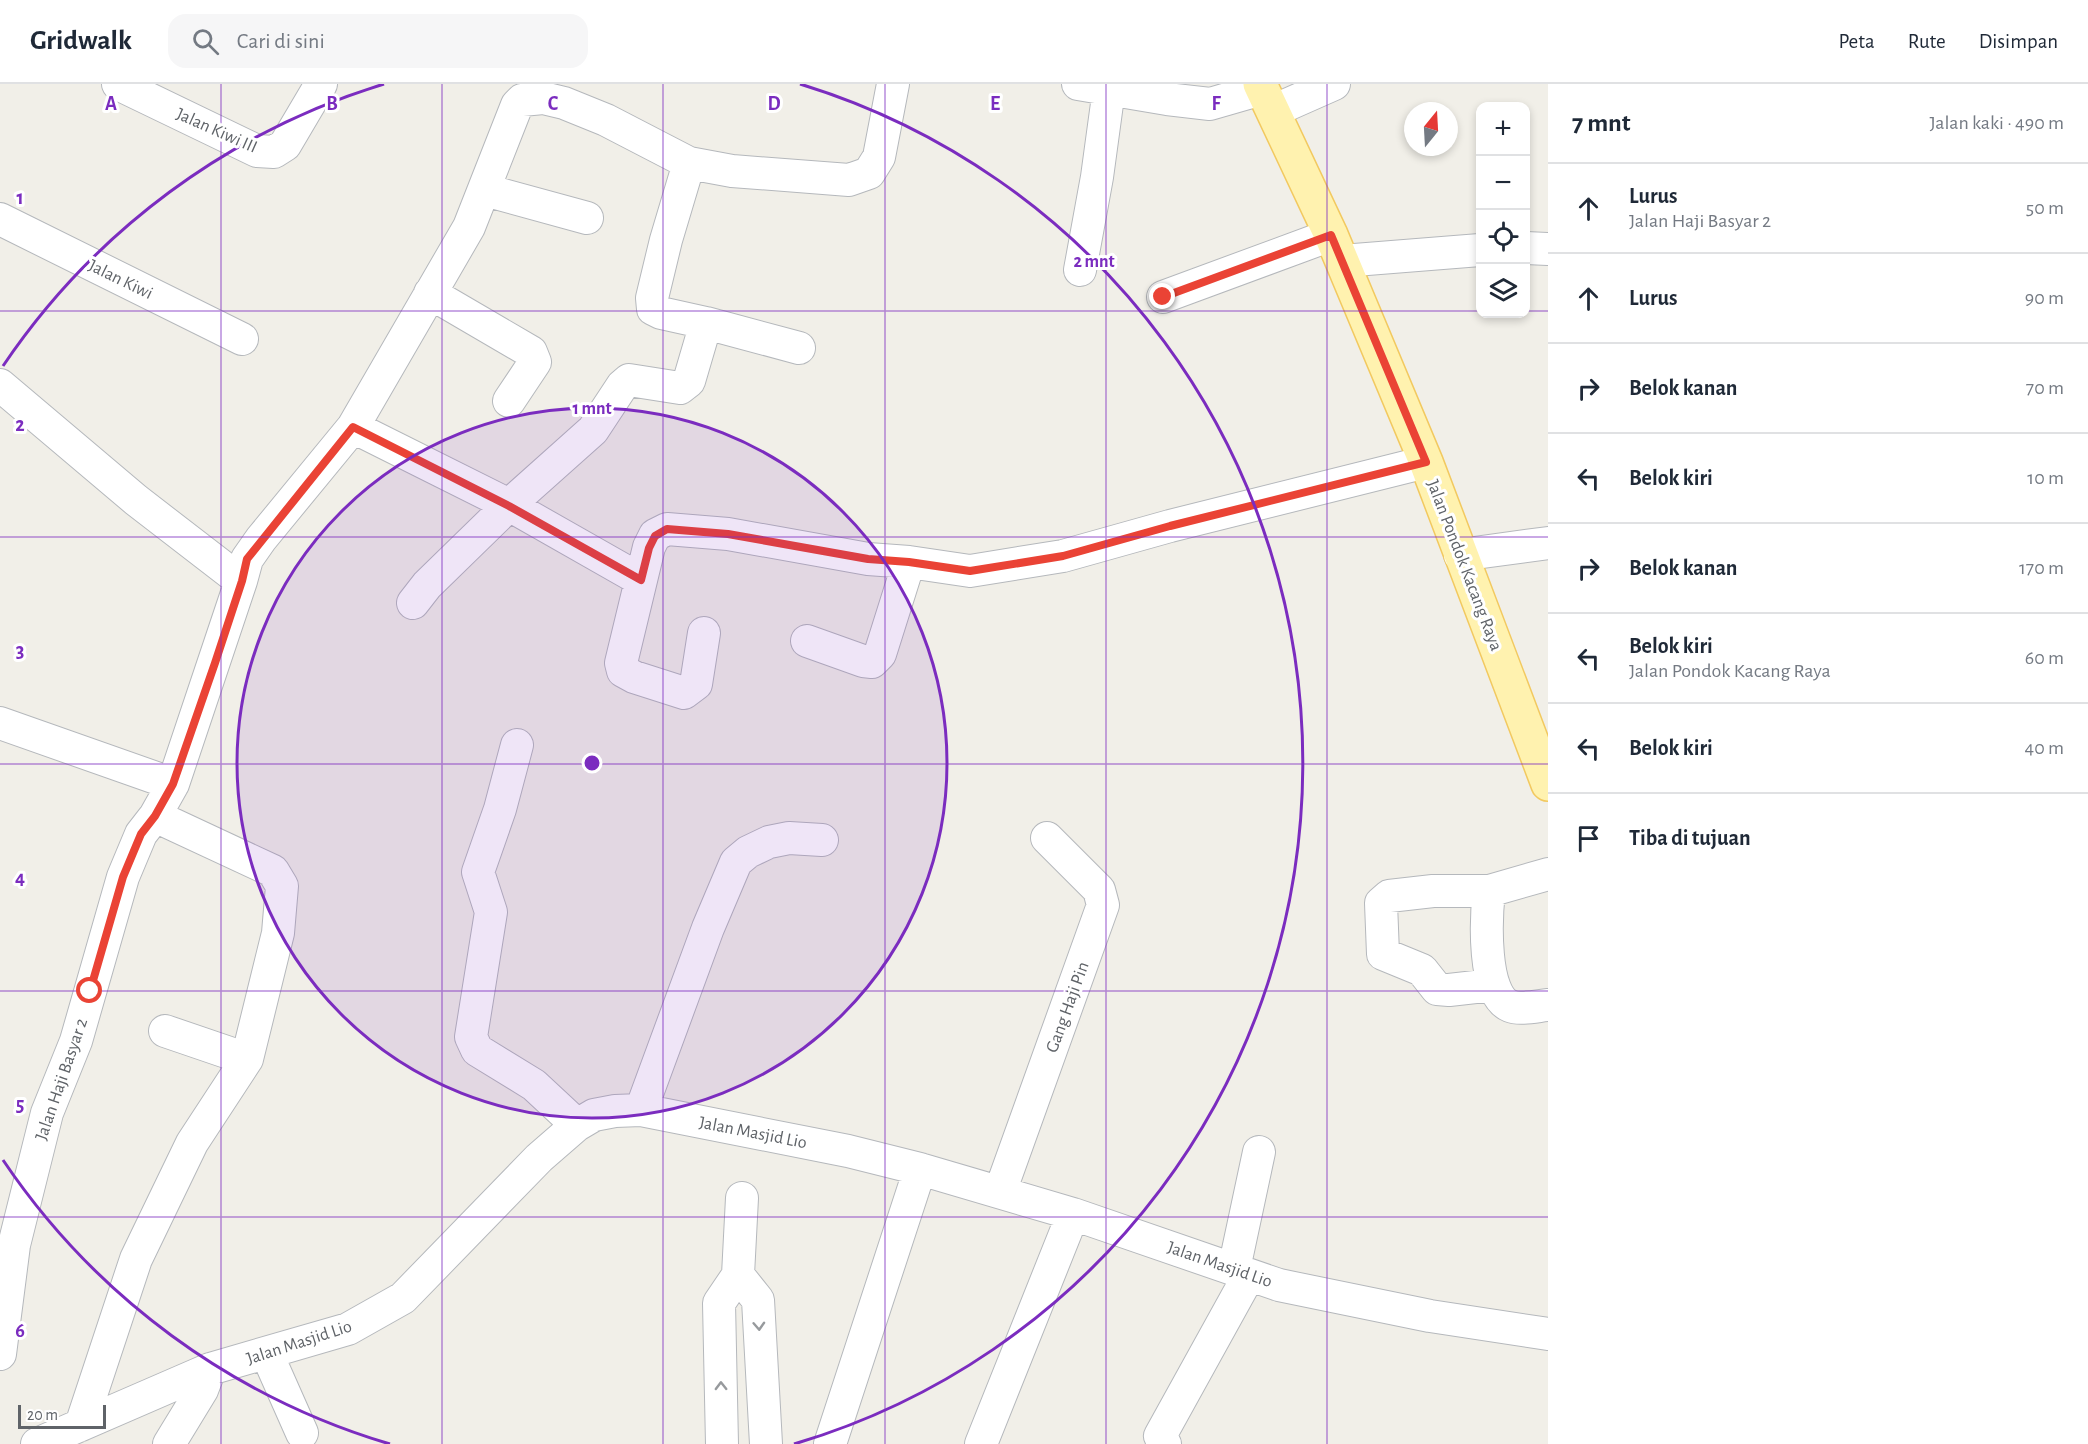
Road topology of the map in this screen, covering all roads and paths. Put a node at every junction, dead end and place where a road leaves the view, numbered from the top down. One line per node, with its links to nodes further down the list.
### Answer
1 (118, 84): 2 (street, Jalan Kiwi III)
2 (321, 84)
3 (893, 84): 8 (street, Jalan Haji Basyar 2)
4 (1078, 84): 6 (street)
5 (1334, 84): 7 (street)
6 (1109, 89): 7 (street); 16 (street)
7 (1265, 95): 12 (main road, Jalan Pondok Kacang Raya)
8 (689, 163): 9 (street, Jalan Haji Basyar 2); 19 (street)
9 (485, 190): 10 (street); 17 (street, Jalan Haji Basyar 2)
10 (587, 218)
11 (0, 219): 20 (street, Jalan Kiwi)
12 (1336, 248): 15 (street); 18 (street); 25 (main road, Jalan Pondok Kacang Raya)
13 (1530, 248): 14 (street)
14 (1548, 249)
15 (1476, 250)
16 (1080, 270)
17 (430, 293): 23 (street); 24 (street, Jalan Haji Basyar 2)
18 (1163, 297)
19 (706, 323): 21 (street); 26 (street)
20 (242, 339)
21 (799, 348)
22 (0, 385): 31 (street)
23 (509, 401)
24 (353, 427): 26 (street); 31 (street, Jalan Haji Basyar 2)
25 (1426, 462): 28 (main road, Jalan Pondok Kacang Raya); 29 (street)
26 (509, 506): 30 (street); 32 (street)
27 (1548, 543): 28 (street)
28 (1460, 555): 37 (main road, Jalan Pondok Kacang Raya)
29 (909, 562): 30 (street); 34 (street)
30 (641, 580): 33 (street)
31 (242, 581): 38 (street, Jalan Haji Basyar 2)
32 (413, 603)
33 (704, 633)
34 (807, 640)
35 (0, 723): 38 (street)
36 (517, 745): 49 (street)
37 (1547, 779)
38 (173, 784): 39 (street, Jalan Haji Basyar 2)
39 (155, 816): 47 (street); 58 (street, Jalan Haji Basyar 2)
40 (1047, 838): 52 (street, Gang Haji Pin)
41 (822, 840): 48 (street)
42 (1548, 874): 43 (street)
43 (1489, 891): 44 (street); 44 (street)
44 (1493, 985): 45 (street)
45 (1548, 1005)
46 (165, 1031): 47 (street)
47 (247, 1059): 61 (street)
48 (641, 1110): 49 (street, Jalan Masjid Lio); 51 (street, Jalan Masjid Lio)
49 (577, 1125): 59 (street, Jalan Masjid Lio)
50 (1259, 1152): 55 (street)
51 (920, 1169): 52 (street, Jalan Masjid Lio); 67 (street)
52 (1000, 1192): 54 (street, Jalan Masjid Lio)
53 (742, 1198): 56 (street)
54 (1073, 1214): 55 (street, Jalan Masjid Lio); 68 (street)
55 (1241, 1272): 57 (street, Jalan Masjid Lio); 69 (street)
56 (738, 1275): 65 (street, one-way to 56); 66 (street, one-way to 66)
57 (1548, 1334)
58 (0, 1354)
59 (267, 1354): 60 (street, Jalan Masjid Lio); 62 (street)
60 (210, 1369): 61 (street, Jalan Masjid Lio); 64 (street)
61 (81, 1425): 63 (street, Jalan Masjid Lio)
62 (302, 1433)
63 (37, 1444)
64 (169, 1444)
65 (722, 1444)
66 (766, 1444)
67 (830, 1444)
68 (981, 1444)
69 (1165, 1444)

